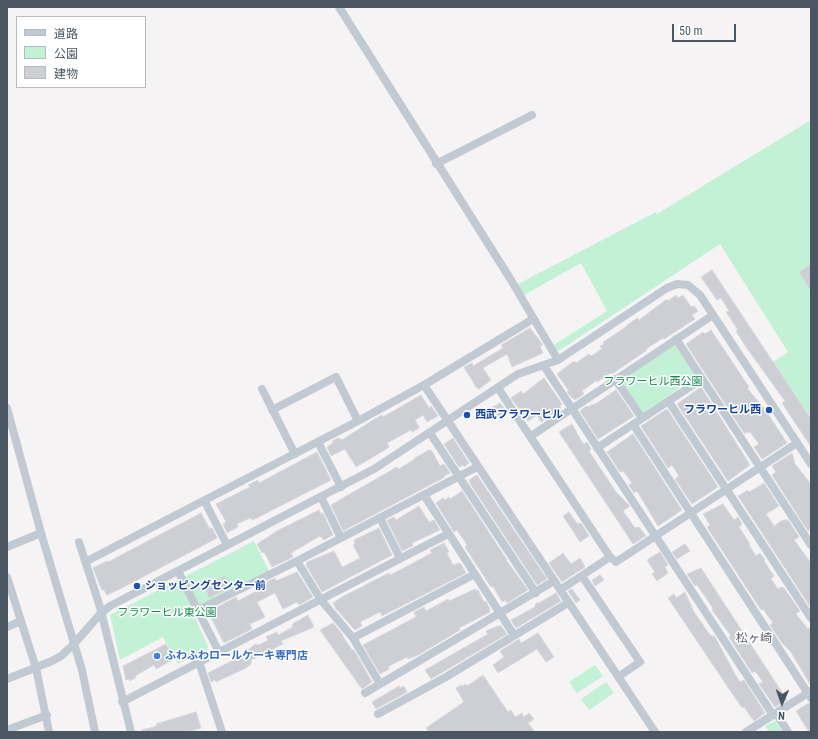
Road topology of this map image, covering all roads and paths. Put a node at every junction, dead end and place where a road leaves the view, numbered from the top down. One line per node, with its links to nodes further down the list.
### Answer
1 (339, 7): 3 (street)
2 (532, 116): 3 (street)
3 (436, 164): 5 (street)
4 (713, 315): 6 (street); 7 (street); 26 (street)
5 (533, 319): 7 (street); 11 (street)
6 (676, 339): 9 (street); 10 (street)
7 (558, 360): 8 (street)
8 (544, 366): 12 (street); 16 (street)
9 (702, 378): 14 (street); 31 (street)
10 (615, 379): 16 (street); 18 (street)
11 (424, 385): 19 (street); 20 (street)
12 (498, 388): 20 (street); 24 (street)
13 (262, 389): 17 (street)
14 (668, 402): 18 (street); 34 (street)
15 (7, 408): 23 (street)
16 (571, 408): 24 (street); 27 (street)
17 (272, 410): 19 (street); 28 (street)
18 (642, 418): 21 (street)
19 (358, 421): 25 (street)
20 (448, 422): 22 (street); 30 (street)
21 (633, 424): 27 (street); 38 (street)
22 (430, 433): 32 (street); 33 (street)
23 (11, 436): 40 (street)
24 (531, 436): 48 (street)
25 (318, 442): 28 (street); 33 (street)
26 (797, 443): 29 (street); 31 (street)
27 (597, 448): 42 (street)
28 (295, 454): 37 (street)
29 (811, 464)
30 (477, 467): 32 (street); 56 (street)
31 (760, 467): 34 (street); 45 (street)
32 (458, 477): 35 (street); 58 (street)
33 (341, 487): 36 (street)
34 (726, 489): 38 (street); 64 (street)
35 (424, 495): 39 (street); 41 (street)
36 (321, 497): 43 (street); 46 (street)
37 (204, 502): 46 (street); 51 (street)
38 (690, 513): 42 (street); 77 (street)
39 (380, 518): 43 (street); 49 (street)
40 (41, 532): 47 (street); 69 (street)
41 (448, 534): 49 (street); 53 (street)
42 (655, 536): 48 (street); 80 (street)
43 (341, 538): 50 (street)
44 (79, 542): 51 (street)
45 (811, 544)
46 (227, 545): 52 (street)
47 (7, 547)
48 (610, 557): 54 (street)
49 (400, 558): 59 (street)
50 (297, 561): 59 (street); 61 (street)
51 (85, 562): 62 (street)
52 (178, 571): 61 (street); 62 (street)
53 (475, 574): 63 (street); 68 (street)
54 (582, 576): 57 (street); 73 (street)
55 (7, 579): 65 (street)
56 (554, 581): 57 (street); 58 (street)
57 (560, 590): 60 (street)
58 (536, 593): 63 (street)
59 (321, 600): 68 (street); 70 (street)
60 (568, 603): 67 (street); 73 (street)
61 (198, 610): 70 (street)
62 (101, 613): 69 (street); 78 (street)
63 (501, 613): 67 (street); 75 (street)
64 (811, 618)
65 (21, 621): 66 (street); 72 (street)
66 (7, 627)
67 (514, 634): 79 (street)
68 (352, 638): 75 (street)
69 (74, 644): 72 (street); 84 (street)
70 (219, 652): 71 (street)
71 (199, 662): 78 (street); 86 (street)
72 (36, 668): 74 (street); 81 (street)
73 (618, 677): 87 (street)
74 (7, 679)
75 (380, 684): 76 (street)
76 (365, 693)
77 (810, 694): 80 (street)
78 (122, 702): 85 (street)
79 (378, 714)
80 (774, 714): 88 (street); 89 (street)
81 (46, 715): 82 (street); 83 (street)
82 (8, 730)
83 (49, 732)
84 (95, 732)
85 (131, 732)
86 (222, 732)
87 (654, 732)
88 (746, 732)
89 (788, 732)

